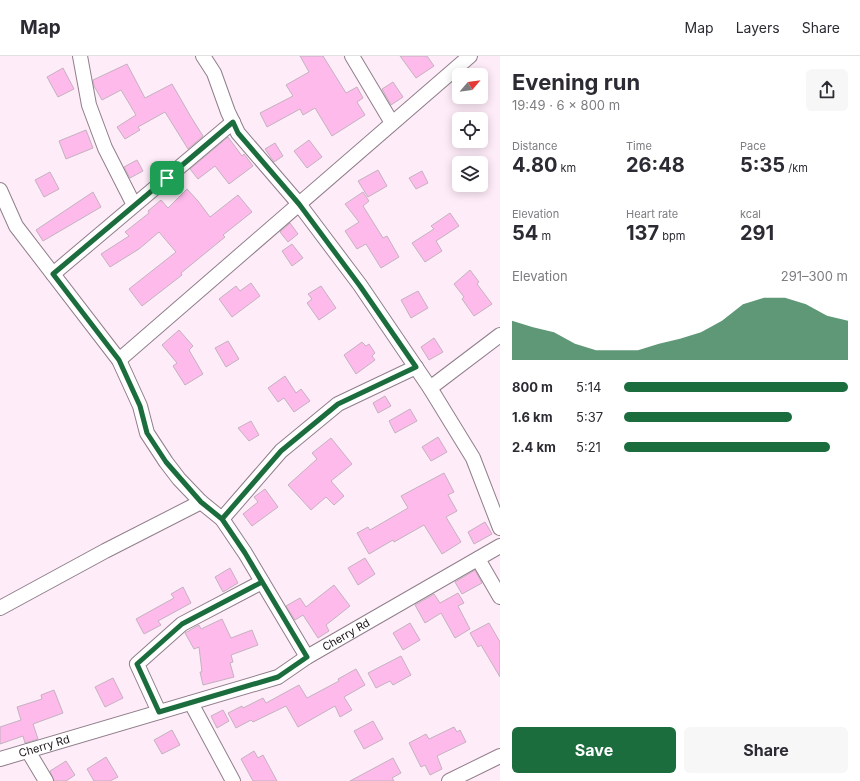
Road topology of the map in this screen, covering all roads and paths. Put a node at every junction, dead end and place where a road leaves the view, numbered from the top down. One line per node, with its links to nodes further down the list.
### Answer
1 (80, 56): 9 (street)
2 (203, 56): 5 (street)
3 (352, 56): 6 (street)
4 (470, 56): 6 (street)
5 (233, 122): 8 (street); 9 (street)
6 (392, 123): 8 (street)
7 (0, 190): 10 (street)
8 (299, 204): 12 (street); 13 (street)
9 (134, 205): 10 (street)
10 (53, 274): 12 (street)
11 (500, 335): 14 (street)
12 (119, 360): 15 (street)
13 (416, 367): 14 (street); 16 (street)
14 (430, 388): 17 (street)
15 (201, 502): 16 (street); 22 (street)
16 (222, 519): 20 (street)
17 (500, 528)
18 (500, 546): 19 (street, Cherry Rd)
19 (478, 559): 21 (street); 23 (street, Cherry Rd)
20 (262, 582): 23 (street); 25 (street)
21 (500, 597)
22 (0, 608)
23 (307, 657): 24 (street, Cherry Rd)
24 (191, 703): 25 (street, Cherry Rd); 30 (street)
25 (159, 712): 26 (street, Cherry Rd)
26 (28, 751): 28 (street, Cherry Rd); 29 (street)
27 (500, 756): 31 (street)
28 (0, 759)
29 (46, 781)
30 (233, 781)
31 (449, 781)

